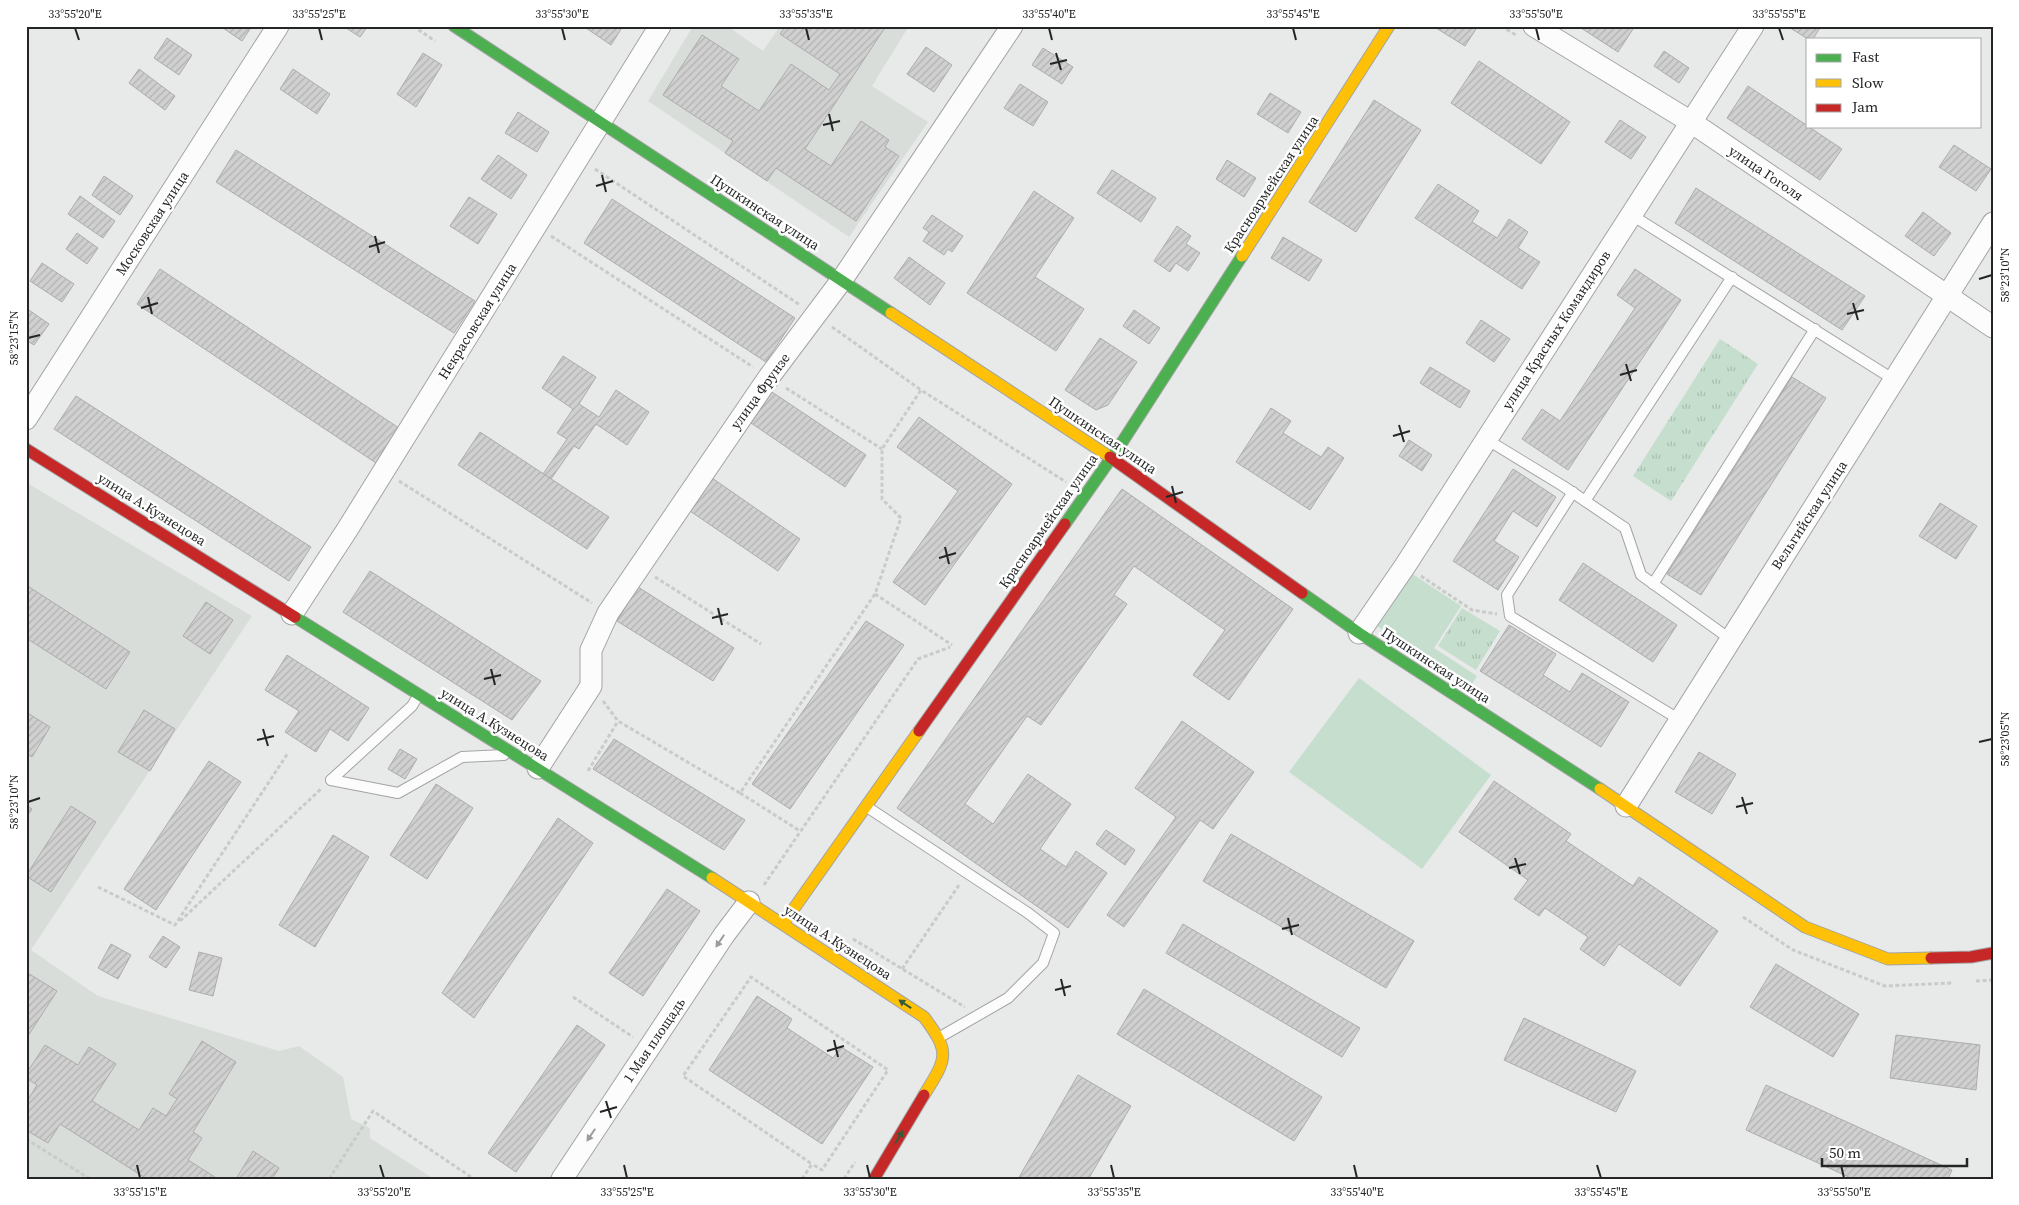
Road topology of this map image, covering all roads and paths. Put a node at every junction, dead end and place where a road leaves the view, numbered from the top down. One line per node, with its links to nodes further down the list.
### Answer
1 (278, 26): 23 (street, Московская улица)
2 (454, 26): 8 (main road, Пушкинская улица)
3 (660, 26): 8 (street, Некрасовская улица)
4 (1012, 26): 15 (street, улица Фрунзе)
5 (1390, 26): 27 (main road, Красноармейская улица)
6 (1534, 26): 9 (street, улица Гоголя)
7 (1753, 26): 9 (street, улица Красных Командиров)
8 (600, 122): 10 (street, Некрасовская улица); 15 (main road, Пушкинская улица)
9 (1691, 122): 11 (street, улица Красных Командиров); 16 (street, улица Гоголя)
10 (578, 158): 13 (street, Некрасовская улица); 17 (path)
11 (1630, 214): 14 (lane); 24 (street, улица Красных Командиров)
12 (1993, 223): 16 (street, Вельгийская улица)
13 (535, 226): 20 (path); 28 (street, Некрасовская улица)
14 (1732, 277): 19 (lane); 31 (lane)
15 (841, 281): 17 (street, улица Фрунзе); 27 (main road, Пушкинская улица)
16 (1946, 296): 18 (street, улица Гоголя); 21 (street, Вельгийская улица)
17 (816, 316): 20 (street, улица Фрунзе); 22 (path)
18 (1993, 327)
19 (1815, 328): 21 (lane); 34 (lane)
20 (769, 377): 26 (path); 32 (street, улица Фрунзе)
21 (1896, 381): 40 (street, Вельгийская улица)
22 (921, 390): 26 (path); 30 (path)
23 (26, 419)
24 (1486, 439): 29 (lane); 33 (street, улица Красных Командиров)
25 (26, 449): 37 (main road, улица А.Кузнецова)
26 (882, 449): 35 (path)
27 (1112, 458): 30 (main road, Красноармейская улица); 39 (main road, Пушкинская улица)
28 (383, 471): 36 (path); 37 (street, Некрасовская улица)
29 (1573, 492): 31 (lane); 38 (lane)
30 (1086, 494): 52 (main road, Красноармейская улица)
31 (1585, 501): 34 (lane)
32 (638, 566): 36 (street, улица Фрунзе); 41 (path)
33 (1404, 566): 38 (path); 39 (street, улица Красных Командиров)
34 (1653, 584): 40 (lane)
35 (875, 594): 51 (path); 54 (path)
36 (608, 612): 42 (street, улица Фрунзе)
37 (292, 614): 43 (main road, улица А.Кузнецова)
38 (1510, 616): 45 (lane)
39 (1358, 633): 53 (main road, Пушкинская улица)
40 (1730, 639): 45 (street, Вельгийская улица)
41 (761, 644)
42 (591, 686): 44 (path); 48 (street)
43 (419, 695): 47 (main road, улица А.Кузнецова); 50 (lane)
44 (618, 720): 49 (path); 51 (path)
45 (1680, 720): 53 (street, Вельгийская улица)
46 (288, 754): 60 (path)
47 (517, 755): 48 (main road, улица А.Кузнецова); 50 (lane)
48 (538, 768): 58 (main road, улица А.Кузнецова)
49 (585, 776)
50 (331, 780): 60 (path)
51 (740, 793): 54 (path)
52 (866, 806): 55 (lane); 59 (main road, Красноармейская улица)
53 (1626, 806): 62 (main road, Пушкинская улица)
54 (800, 831): 56 (path)
55 (967, 873): 63 (path); 65 (lane)
56 (764, 884)
57 (98, 887): 60 (path)
58 (749, 902): 59 (main road, улица А.Кузнецова); 74 (street, 1 Мая площадь, one-way to 74)
59 (783, 924): 66 (main road, улица А.Кузнецова, one-way to 59)
60 (175, 925)
61 (844, 934): 63 (path)
62 (1993, 952)
63 (902, 969): 65 (path)
64 (573, 996): 67 (path)
65 (978, 1015): 66 (lane)
66 (939, 1037): 77 (main road, one-way to 66)
67 (636, 1040)
68 (26, 1139): 71 (path)
69 (859, 1155): 76 (path)
70 (812, 1164): 70 (path); 75 (path)
71 (90, 1179)
72 (329, 1179): 73 (path)
73 (474, 1179)
74 (562, 1179)
75 (802, 1179)
76 (844, 1179)
77 (874, 1179)

